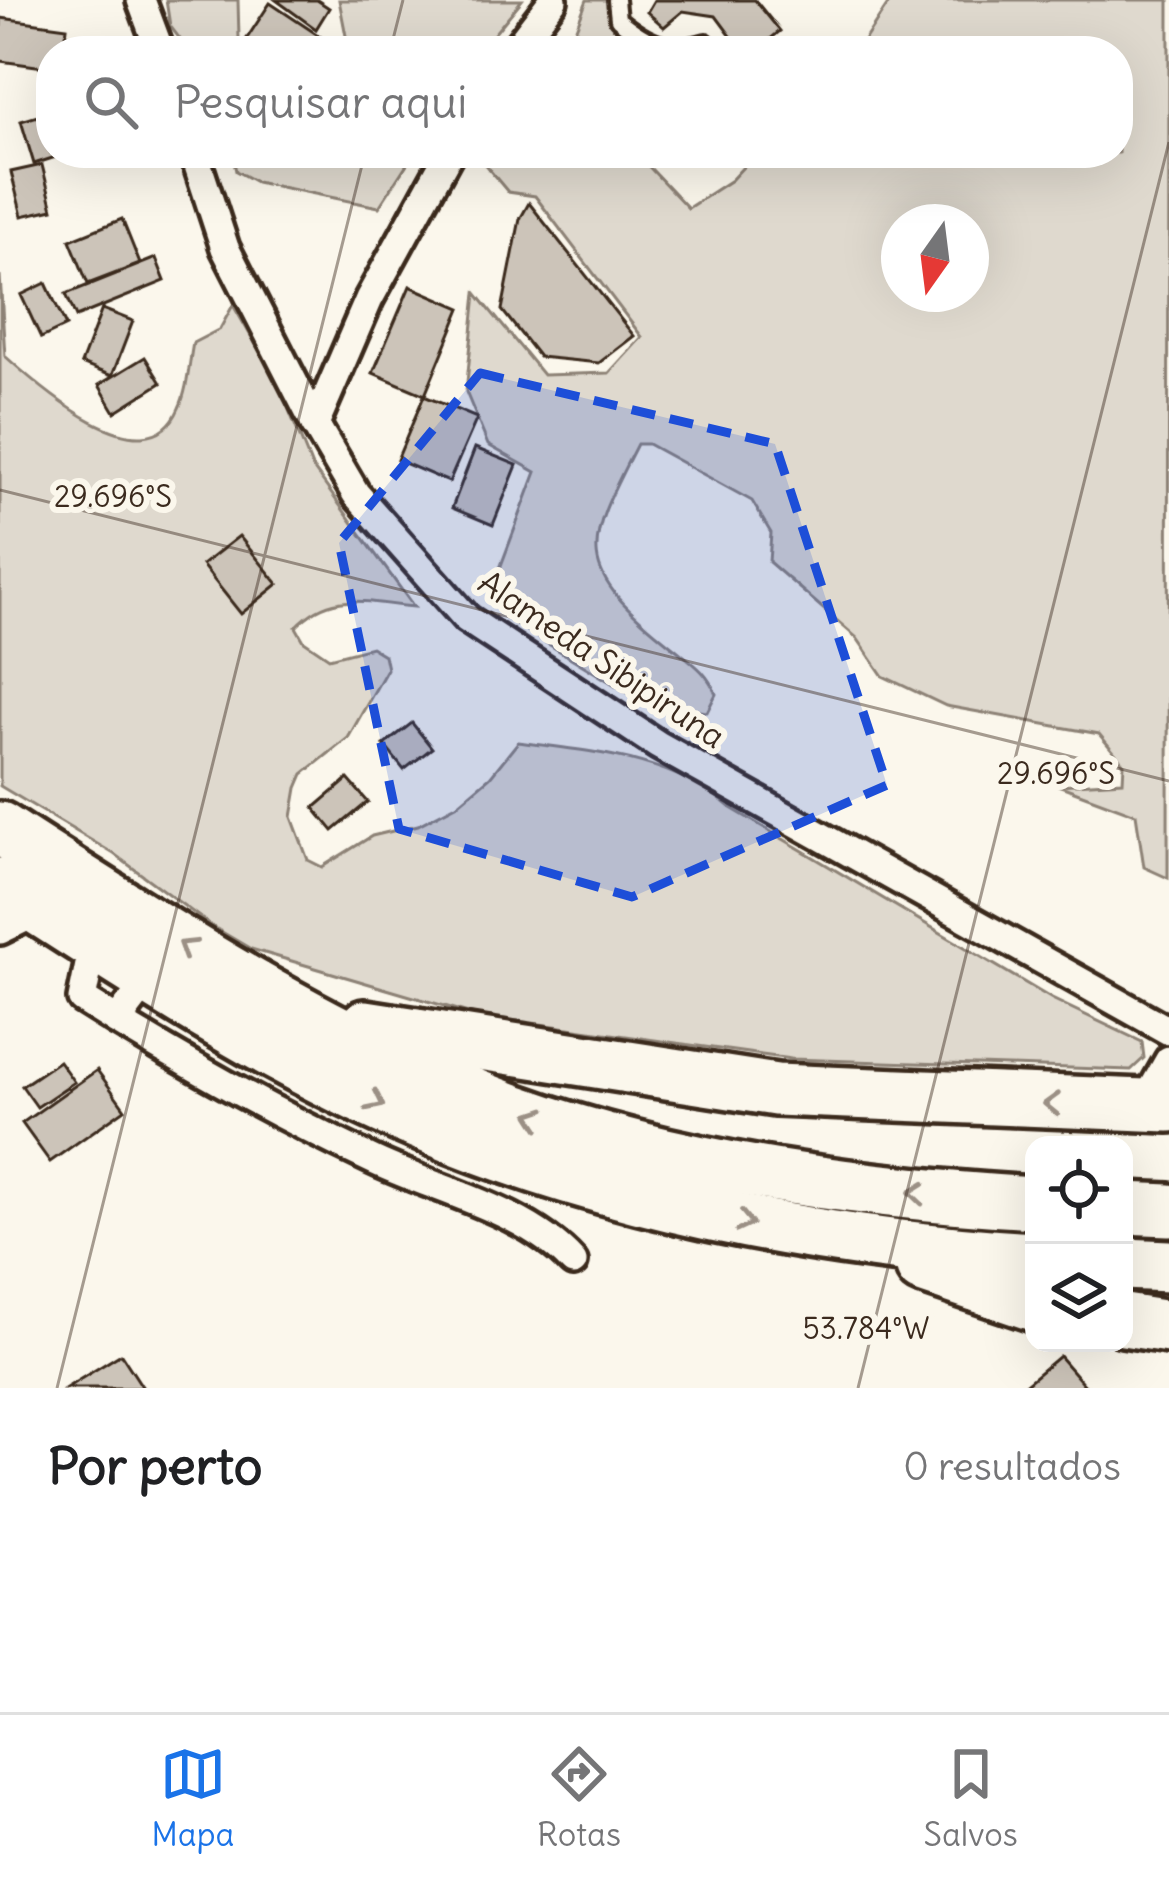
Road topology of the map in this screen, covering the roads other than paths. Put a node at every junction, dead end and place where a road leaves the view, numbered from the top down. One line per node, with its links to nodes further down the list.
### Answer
1 (141, 0): 4 (street)
2 (553, 0): 5 (street)
3 (616, 0): 6 (lane)
4 (154, 36)
5 (525, 36)
6 (639, 36)
7 (199, 168): 9 (street, Alameda Sibipiruna)
8 (441, 168): 9 (street)
9 (315, 424): 16 (street, Alameda Sibipiruna)
10 (0, 828): 14 (highway, one-way to 10)
11 (14, 908): 12 (highway)
12 (93, 945): 13 (highway); 15 (street)
13 (149, 980): 15 (street); 22 (highway, one-way to 22)
14 (307, 1016): 18 (highway, one-way to 14); 19 (highway, one-way to 14)
15 (117, 1021): 24 (street)
16 (1169, 1031)
17 (1169, 1060): 18 (street)
18 (1156, 1106)
19 (1025, 1202)
20 (1133, 1208): 21 (highway)
21 (1169, 1210)
22 (860, 1244): 23 (highway); 27 (highway)
23 (1025, 1257)
24 (573, 1262)
25 (1133, 1264): 26 (highway)
26 (1169, 1266)
27 (1025, 1302)
28 (1133, 1322): 29 (highway)
29 (1169, 1328)

